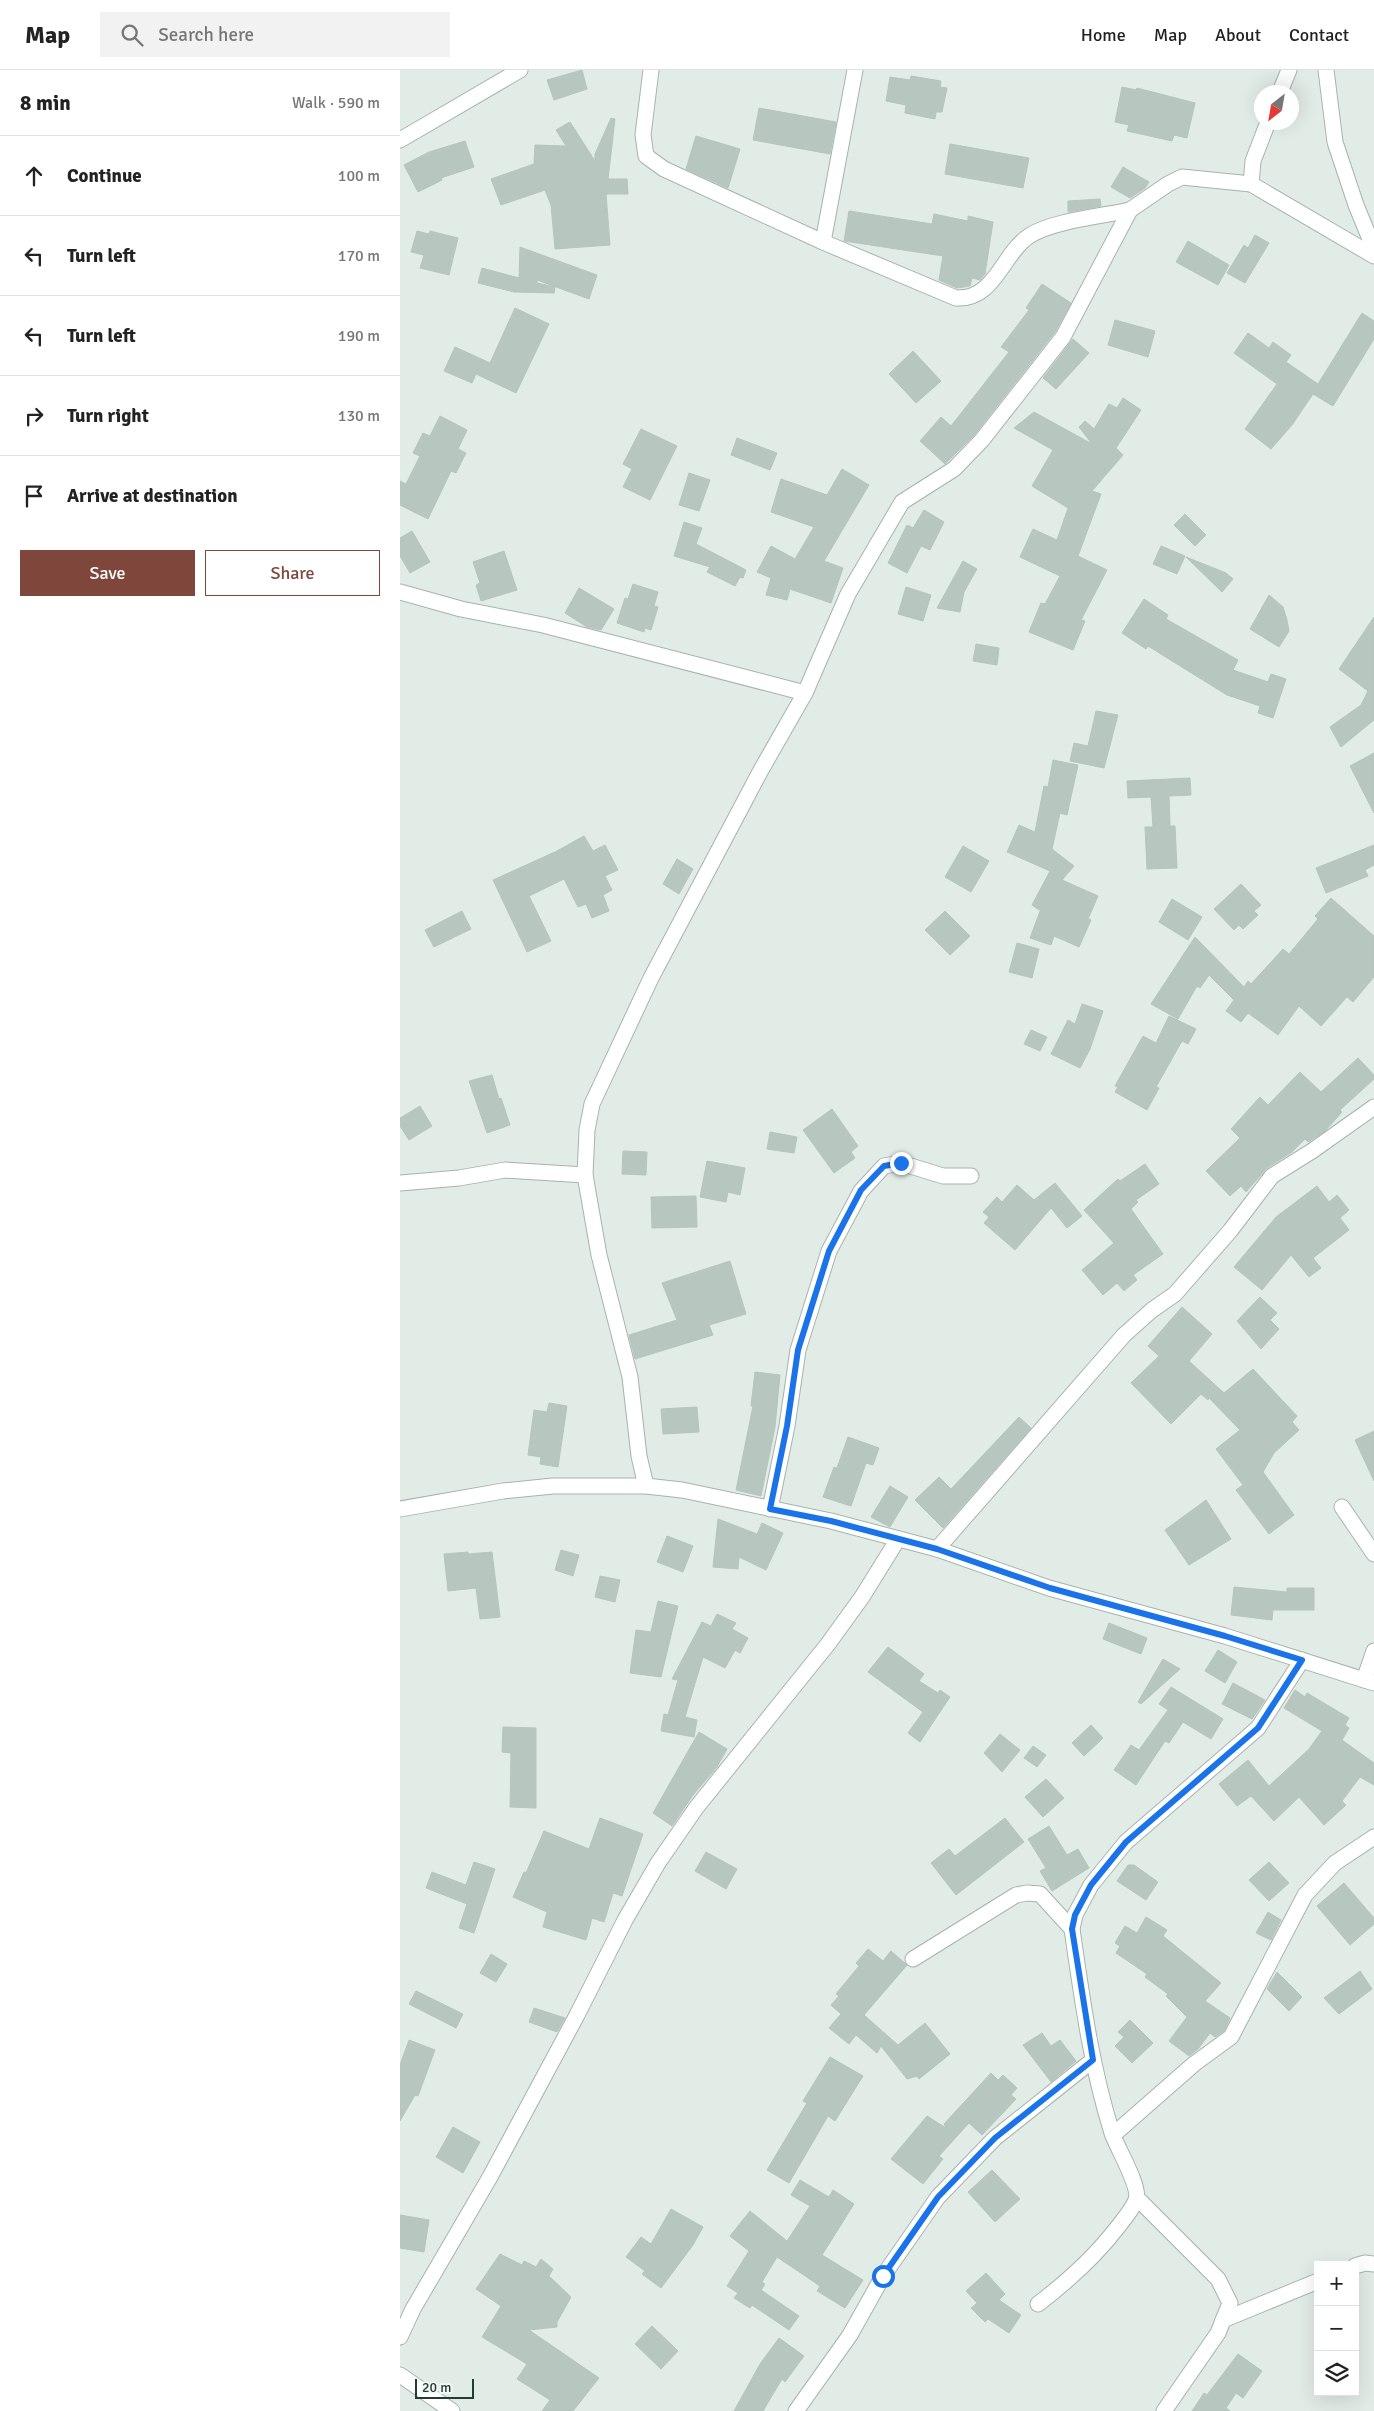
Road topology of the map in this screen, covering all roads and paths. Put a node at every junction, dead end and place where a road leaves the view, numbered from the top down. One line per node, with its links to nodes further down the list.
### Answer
1 (520, 70): 8 (street)
2 (651, 70): 11 (street)
3 (855, 70): 11 (street)
4 (1289, 70): 6 (street)
5 (1326, 70): 12 (street)
6 (1283, 85)
7 (1265, 130): 9 (street)
8 (400, 140)
9 (1251, 184): 10 (street); 13 (street)
10 (1130, 210): 11 (street); 15 (street)
11 (823, 242)
12 (1374, 249)
13 (1374, 256)
14 (400, 592): 15 (street)
15 (805, 693): 17 (street)
16 (1374, 1107): 25 (street)
17 (585, 1175): 19 (street); 20 (street)
18 (971, 1176): 23 (street)
19 (400, 1183)
20 (646, 1486): 22 (street); 23 (street)
21 (1342, 1507): 26 (street)
22 (400, 1509)
23 (770, 1509): 24 (street)
24 (898, 1539): 25 (street); 41 (street)
25 (937, 1549): 28 (street)
26 (1374, 1554)
27 (1374, 1651): 29 (street)
28 (1302, 1660): 29 (street); 31 (street)
29 (1369, 1682)
30 (1374, 1837): 34 (street)
31 (1072, 1929): 32 (street); 33 (street)
32 (913, 1959)
33 (1093, 2060): 34 (street); 44 (street)
34 (1113, 2135): 35 (street)
35 (1137, 2198): 39 (street); 40 (street)
36 (1374, 2264): 37 (street)
37 (1359, 2265)
38 (1314, 2283): 40 (street)
39 (1038, 2304)
40 (1223, 2320): 45 (street)
41 (400, 2337)
42 (400, 2375): 43 (street)
43 (452, 2411)
44 (796, 2411)
45 (1164, 2411)

